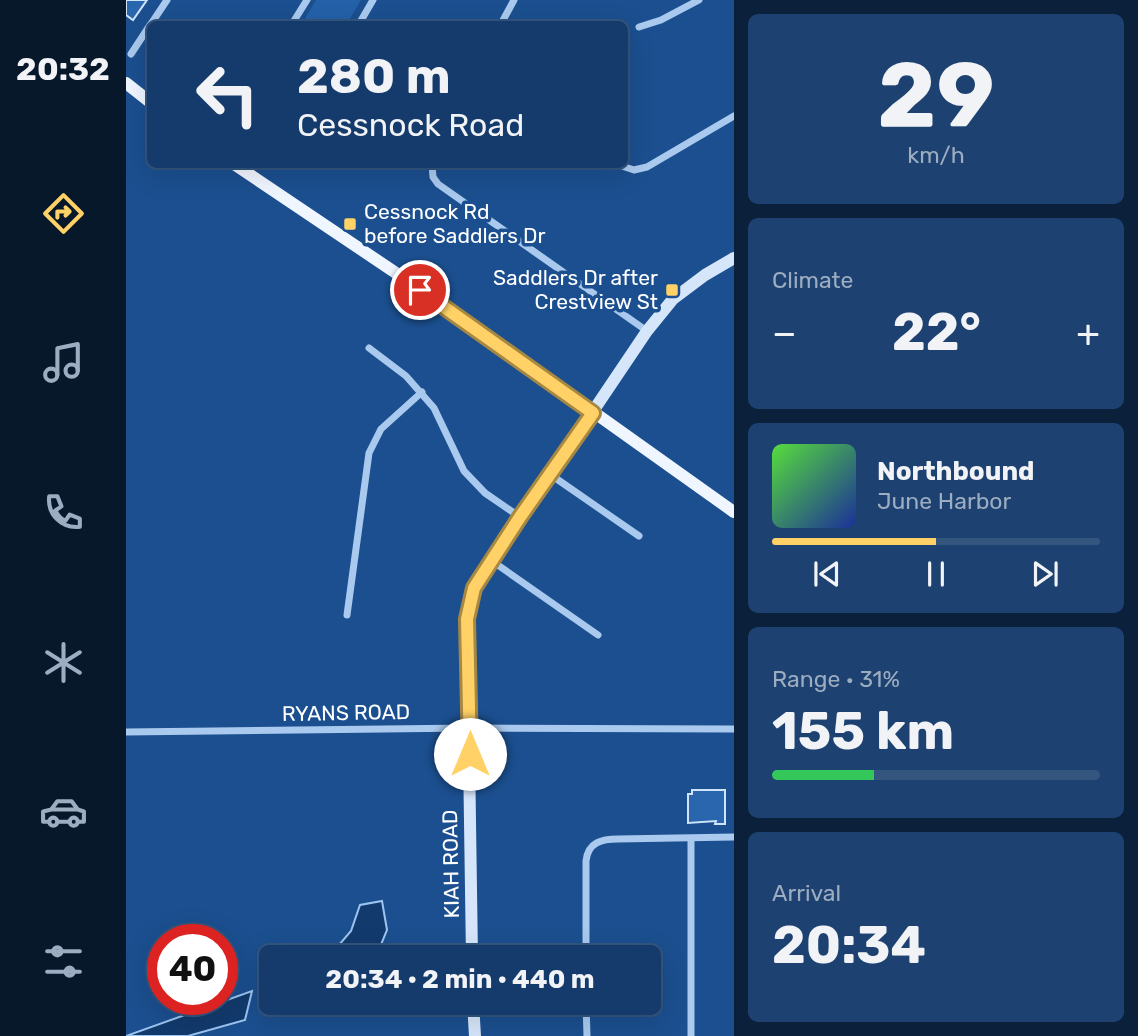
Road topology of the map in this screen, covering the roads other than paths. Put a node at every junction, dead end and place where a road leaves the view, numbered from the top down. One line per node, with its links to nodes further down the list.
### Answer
1 (167, 0): 6 (street)
2 (307, 0): 7 (street)
3 (373, 0): 8 (street)
4 (514, 0): 9 (street)
5 (699, 0): 10 (street)
6 (154, 21)
7 (294, 21)
8 (361, 21)
9 (504, 21)
10 (639, 27)
11 (147, 31): 12 (street)
12 (131, 54)
13 (126, 83): 14 (main road)
14 (147, 100)
15 (734, 116): 18 (street)
16 (239, 168): 23 (main road)
17 (432, 168): 20 (street)
18 (624, 168)
19 (734, 258): 20 (street, KIAH ROAD)
20 (647, 331): 23 (street, KIAH ROAD)
21 (369, 348): 22 (street)
22 (422, 392): 26 (street); 29 (street)
23 (593, 413): 24 (street, KIAH ROAD); 25 (main road)
24 (551, 475): 26 (street, KIAH ROAD); 27 (street)
25 (734, 512)
26 (520, 517): 28 (street, KIAH ROAD)
27 (639, 536)
28 (491, 560): 30 (street); 31 (street, KIAH ROAD)
29 (347, 615)
30 (598, 635)
31 (470, 728): 32 (street, RYANS ROAD); 33 (street, RYANS ROAD); 36 (street, KIAH ROAD)
32 (734, 729)
33 (126, 732)
34 (734, 837): 35 (street)
35 (691, 839): 37 (street); 42 (street)
36 (472, 945)
37 (586, 945)
38 (474, 1015): 40 (street)
39 (586, 1015): 41 (street)
40 (475, 1036)
41 (587, 1036)
42 (691, 1036)

